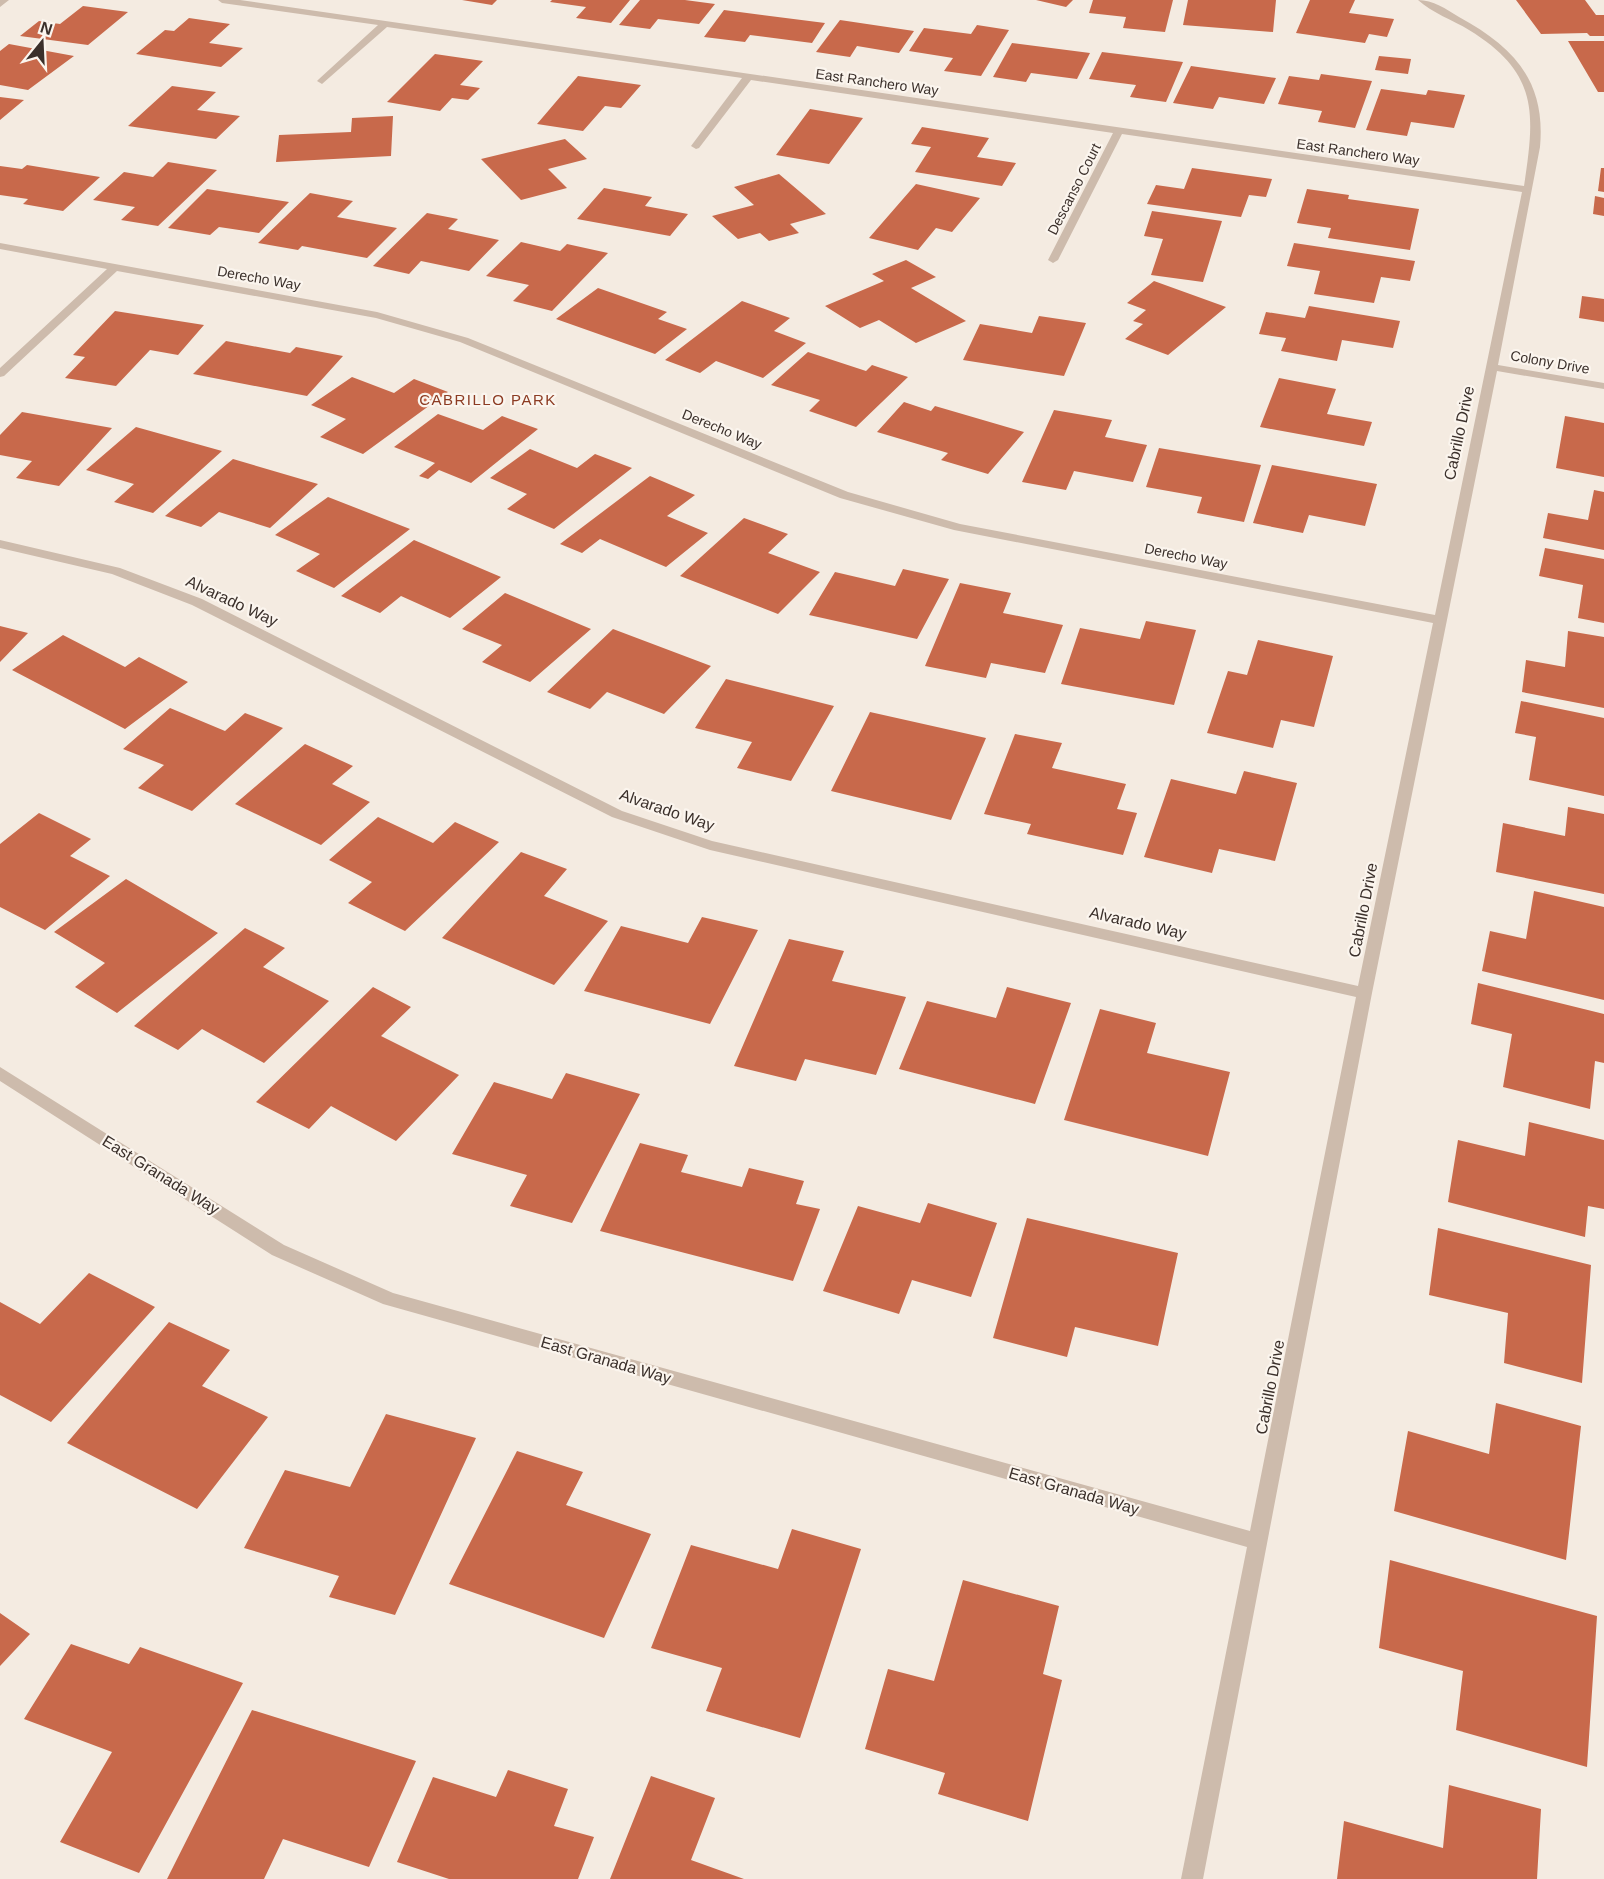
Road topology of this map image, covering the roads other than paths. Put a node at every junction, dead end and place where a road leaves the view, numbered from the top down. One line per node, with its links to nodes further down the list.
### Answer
1 (5, 0): 4 (street)
2 (222, 0): 5 (street, East Ranchero Way)
3 (1422, 0): 10 (street, Cabrillo Drive)
4 (0, 4)
5 (384, 25): 6 (street, East Ranchero Way); 7 (street)
6 (748, 77): 8 (street, East Ranchero Way); 9 (street)
7 (322, 81)
8 (1119, 130): 10 (street, East Ranchero Way); 12 (street, Descanso Court)
9 (696, 146)
10 (1528, 190): 14 (street, Cabrillo Drive)
11 (0, 246): 13 (street, Derecho Way)
12 (1053, 260)
13 (115, 267): 15 (street); 18 (street, Derecho Way)
14 (1491, 367): 16 (street, Colony Drive); 18 (street, Cabrillo Drive)
15 (0, 374)
16 (1604, 386)
17 (0, 544): 19 (street, Alvarado Way)
18 (1439, 620): 19 (street, Cabrillo Drive)
19 (1364, 993): 21 (street, Cabrillo Drive)
20 (0, 1073): 21 (street, East Granada Way)
21 (1258, 1542): 22 (street, Cabrillo Drive)
22 (1192, 1879)

